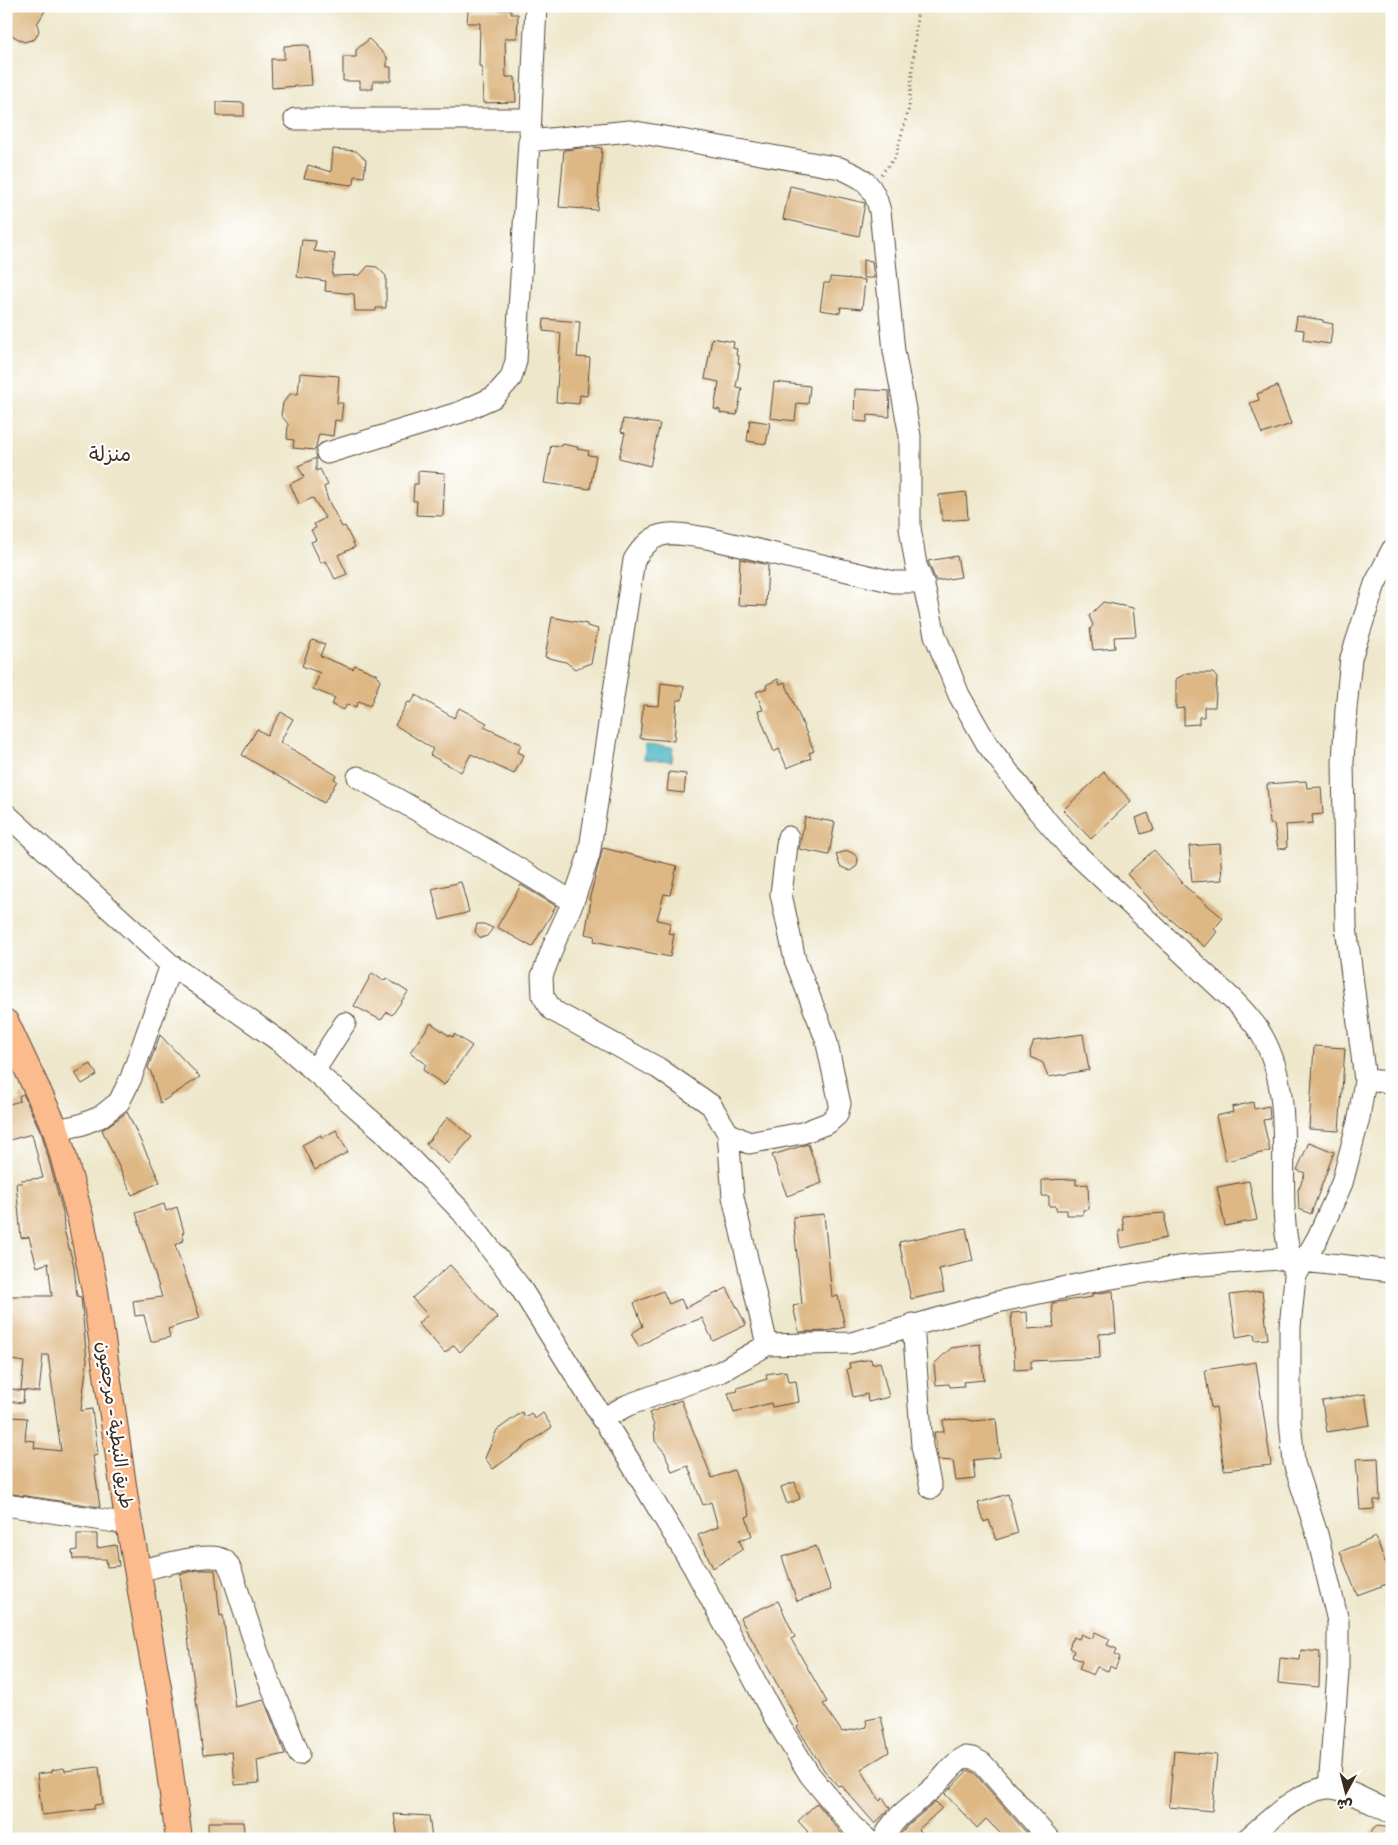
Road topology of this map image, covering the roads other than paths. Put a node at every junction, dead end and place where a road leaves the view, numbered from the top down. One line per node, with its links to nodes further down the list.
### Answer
1 (536, 6): 3 (street)
2 (295, 119): 3 (street)
3 (530, 119): 4 (street)
4 (529, 141): 5 (street); 7 (street)
5 (327, 453)
6 (1392, 550): 16 (street)
7 (923, 582): 11 (street); 20 (street)
8 (358, 777): 11 (street)
9 (6, 814): 12 (street)
10 (788, 837): 19 (street)
11 (574, 902): 19 (street)
12 (171, 965): 15 (street); 18 (street)
13 (6, 1023): 18 (main road, طريق النبطية - مرجعيون)
14 (345, 1023): 15 (street)
15 (314, 1071): 24 (street)
16 (1365, 1080): 17 (street); 20 (street)
17 (1392, 1082)
18 (56, 1130): 27 (main road, طريق النبطية - مرجعيون)
19 (728, 1133): 23 (street)
20 (1296, 1265): 21 (street); 22 (street); 30 (street)
21 (1392, 1271)
22 (913, 1324): 23 (street); 25 (street)
23 (767, 1345): 24 (street)
24 (602, 1419): 33 (street)
25 (931, 1488)
26 (6, 1505): 27 (street)
27 (129, 1524): 28 (main road, طريق النبطية - مرجعيون)
28 (138, 1571): 29 (street); 32 (main road, طريق النبطية - مرجعيون)
29 (299, 1754)
30 (1328, 1788): 31 (street); 36 (street)
31 (1392, 1813)
32 (180, 1839)
33 (867, 1839)
34 (884, 1839): 35 (street)
35 (1049, 1839)
36 (1247, 1839)

